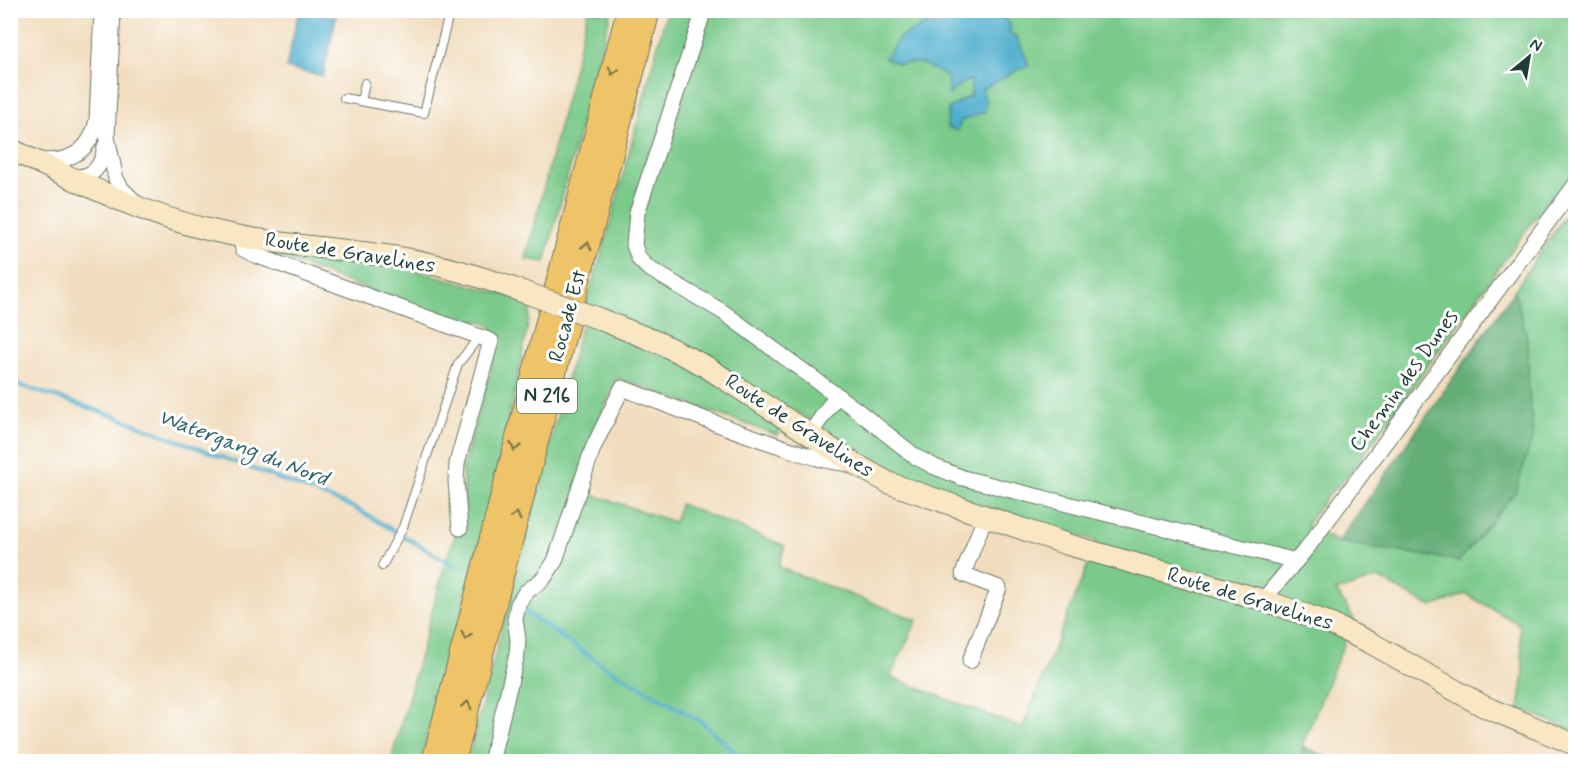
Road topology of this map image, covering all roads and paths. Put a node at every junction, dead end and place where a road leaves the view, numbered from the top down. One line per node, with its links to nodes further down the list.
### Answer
1 (102, 10): 9 (street)
2 (113, 10): 9 (street)
3 (450, 10): 8 (lane)
4 (704, 10): 19 (street)
5 (633, 12): 29 (highway, Rocade Est / N 216, one-way to 29); 30 (highway, Rocade Est / N 216, one-way to 5)
6 (365, 83): 8 (lane)
7 (344, 98): 8 (lane)
8 (361, 100)
9 (100, 137): 11 (street); 12 (street); 16 (street)
10 (10, 149): 11 (main road, Route de Gravelines)
11 (34, 160): 13 (main road, Route de Gravelines)
12 (92, 174): 13 (street); 15 (street)
13 (68, 176): 15 (main road, Route de Gravelines)
14 (1575, 184): 24 (street, Chemin des Dunes)
15 (104, 193): 16 (main road, Route de Gravelines)
16 (140, 207): 17 (main road, Route de Gravelines)
17 (240, 237): 18 (street); 20 (main road, Route de Gravelines, bridge)
18 (479, 337): 23 (street); 25 (lane)
19 (837, 395): 20 (street); 24 (street)
20 (810, 434): 21 (main road, Route de Gravelines)
21 (855, 464): 22 (main road, Route de Gravelines); 31 (street)
22 (985, 517): 26 (main road, Route de Gravelines); 27 (street)
23 (460, 528)
24 (1296, 561): 26 (street, Chemin des Dunes)
25 (382, 566)
26 (1263, 600): 28 (main road, Route de Gravelines)
27 (970, 661)
28 (1575, 745)
29 (434, 762)
30 (453, 762)
31 (491, 762)

